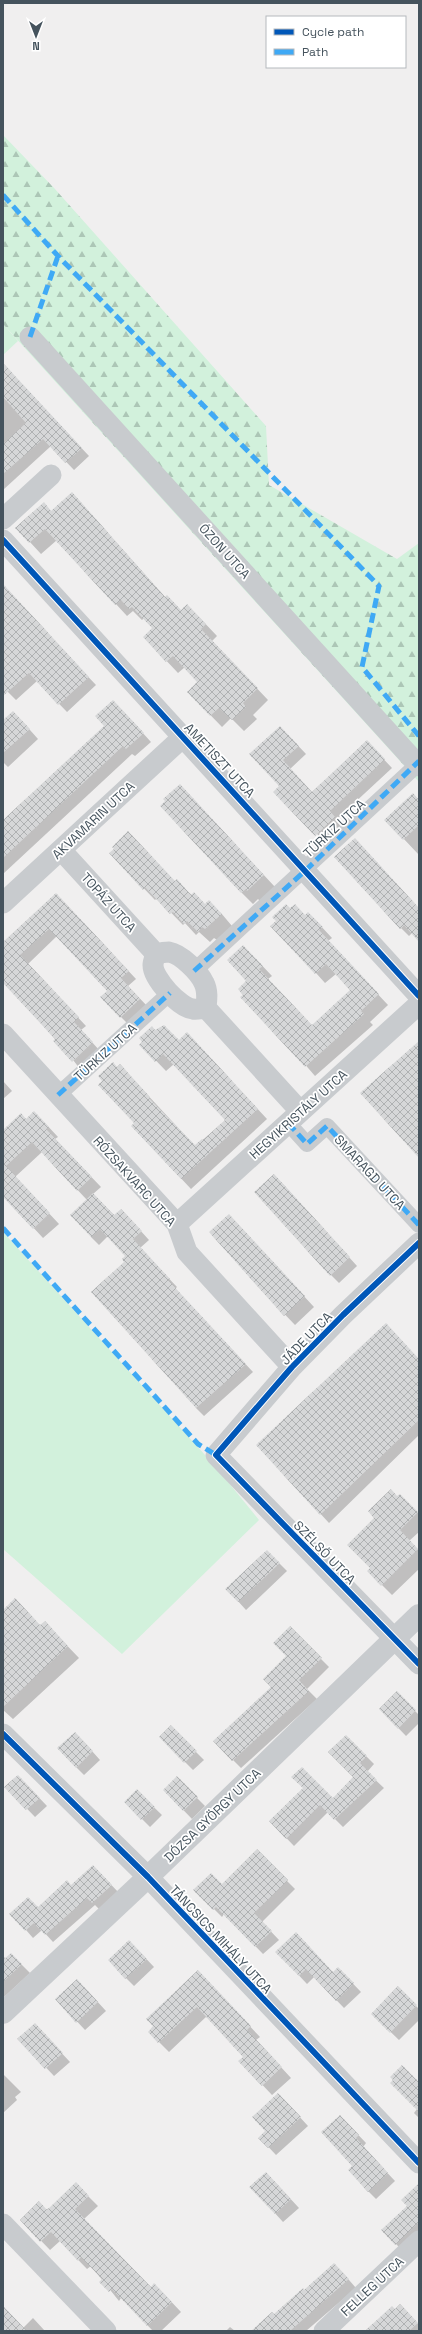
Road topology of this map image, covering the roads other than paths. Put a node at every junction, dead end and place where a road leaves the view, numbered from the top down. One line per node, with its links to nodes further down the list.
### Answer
1 (30, 337): 6 (street, ÓZON UTCA)
2 (51, 475): 3 (street)
3 (3, 519)
4 (3, 540): 5 (street, AMETISZT UTCA)
5 (184, 737): 7 (street, AKVAMARIN UTCA); 8 (street, AMETISZT UTCA)
6 (418, 765): 8 (street, TÜRKIZ UTCA)
7 (61, 850): 9 (street, AKVAMARIN UTCA); 10 (street, TOPÁZ UTCA)
8 (306, 870): 11 (street, TÜRKIZ UTCA); 13 (street, AMETISZT UTCA)
9 (3, 903)
10 (156, 954): 11 (street); 12 (street)
11 (194, 971): 15 (street)
12 (170, 993): 15 (street); 17 (street, TÜRKIZ UTCA)
13 (419, 996)
14 (419, 1004): 18 (street, HEGYIKRISTÁLY UTCA)
15 (206, 1008): 18 (street)
16 (3, 1034): 17 (street, RÓZSAKVARC UTCA)
17 (58, 1095): 19 (street, RÓZSAKVARC UTCA)
18 (294, 1117): 19 (street, HEGYIKRISTÁLY UTCA); 20 (street, SMARAGD UTCA)
19 (176, 1224): 22 (street, RÓZSAKVARC UTCA)
20 (419, 1225)
21 (419, 1243): 22 (street, JÁDE UTCA)
22 (292, 1367): 23 (street, JÁDE UTCA)
23 (216, 1455): 25 (street, SZÉLSŐ UTCA)
24 (419, 1615): 25 (street, DÓZSA GYÖRGY UTCA)
25 (394, 1639): 26 (street, SZÉLSŐ UTCA); 28 (street, DÓZSA GYÖRGY UTCA)
26 (419, 1664)
27 (3, 1734): 28 (street, TÁNCSICS MIHÁLY UTCA)
28 (148, 1877): 29 (street, DÓZSA GYÖRGY UTCA); 30 (street, TÁNCSICS MIHÁLY UTCA)
29 (3, 2013)
30 (419, 2163)
31 (3, 2224): 33 (street)
32 (419, 2241): 34 (street, FELLEG UTCA)
33 (106, 2331)
34 (324, 2331)

